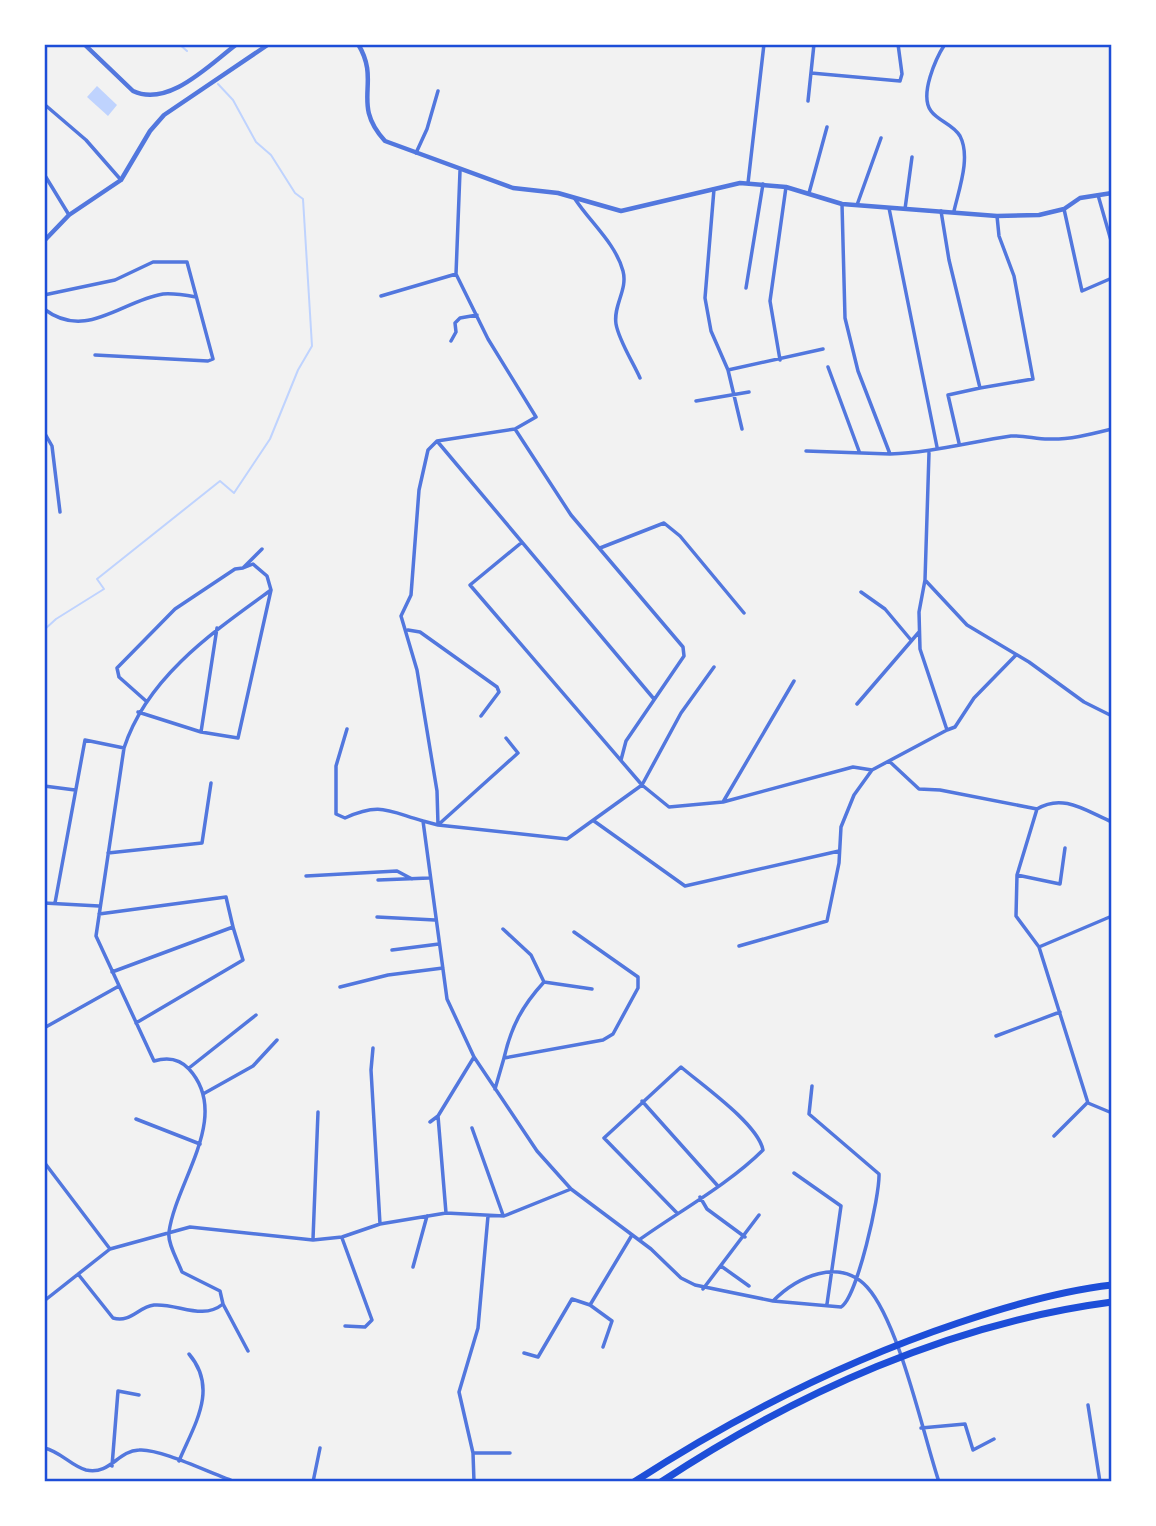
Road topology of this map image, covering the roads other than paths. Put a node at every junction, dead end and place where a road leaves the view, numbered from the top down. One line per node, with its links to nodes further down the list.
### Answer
1 (84, 44): 2 (street)
2 (237, 44)
3 (269, 44): 19 (street)
4 (358, 44): 15 (street)
5 (764, 44): 20 (street)
6 (814, 44): 9 (street)
7 (898, 44): 9 (street)
8 (945, 44): 34 (street)
9 (811, 73): 11 (street)
10 (438, 91): 15 (street)
11 (808, 101)
12 (44, 104): 19 (street)
13 (827, 127): 24 (street)
14 (881, 138): 29 (street)
15 (416, 153): 17 (street)
16 (912, 157): 31 (street)
17 (460, 171): 27 (street); 39 (street)
18 (44, 174): 35 (street)
19 (121, 180): 35 (street)
20 (748, 183): 21 (street); 22 (street)
21 (763, 184): 23 (street); 41 (street)
22 (715, 187): 27 (street); 52 (street)
23 (786, 187): 24 (street); 50 (street)
24 (808, 193): 28 (street)
25 (1098, 193): 26 (street); 32 (street); 38 (street)
26 (1112, 193)
27 (574, 197): 53 (street)
28 (842, 204): 29 (street); 68 (street)
29 (857, 205): 30 (street)
30 (889, 208): 31 (street); 64 (street)
31 (905, 209): 33 (street)
32 (1064, 209): 36 (street); 40 (street)
33 (941, 211): 34 (street); 54 (street)
34 (954, 211): 36 (street)
35 (69, 215): 37 (street)
36 (997, 216): 54 (street)
37 (44, 241)
38 (1112, 244)
39 (456, 274): 43 (street); 46 (street)
40 (1112, 278)
41 (746, 288)
42 (44, 295): 44 (street)
43 (381, 296)
44 (196, 297): 45 (street); 49 (street)
45 (44, 309)
46 (477, 315): 47 (street); 58 (street)
47 (451, 341)
48 (824, 349): 50 (street)
49 (94, 355)
50 (780, 360): 52 (street)
51 (828, 367): 65 (street)
52 (728, 370): 56 (street)
53 (640, 379)
54 (980, 388): 63 (street)
55 (749, 392): 56 (street)
56 (733, 394): 57 (street); 59 (street)
57 (696, 401)
58 (514, 429): 62 (street); 72 (street)
59 (742, 429)
60 (1112, 429): 63 (street)
61 (44, 432): 69 (street)
62 (437, 442): 70 (street); 79 (street)
63 (959, 443): 64 (street)
64 (937, 447): 67 (street)
65 (859, 450): 66 (street); 68 (street)
66 (806, 451)
67 (929, 453): 68 (street); 74 (street)
68 (890, 454)
69 (60, 512)
70 (521, 543): 85 (street); 96 (street)
71 (262, 548): 73 (street)
72 (600, 548): 77 (street); 85 (street)
73 (243, 568): 75 (street); 86 (street)
74 (925, 580): 80 (street); 82 (street)
75 (271, 590): 78 (street); 93 (street)
76 (861, 592): 81 (street)
77 (744, 613)
78 (218, 628): 86 (street); 93 (street)
79 (408, 630): 89 (street); 108 (street)
80 (920, 631): 81 (street); 92 (street)
81 (911, 640): 87 (street)
82 (1016, 655): 90 (street); 92 (street)
83 (714, 667): 100 (street)
84 (794, 681): 103 (street)
85 (654, 699): 96 (street)
86 (146, 701): 88 (street)
87 (857, 704)
88 (138, 712): 93 (street); 95 (street)
89 (481, 716)
90 (1112, 716)
91 (347, 729): 106 (street)
92 (947, 730): 97 (street)
93 (201, 732)
94 (506, 738): 108 (street)
95 (124, 748): 102 (street); 111 (street)
96 (621, 761): 100 (street)
97 (889, 761): 98 (street); 104 (street)
98 (872, 770): 103 (street); 110 (street)
99 (211, 783): 111 (street)
100 (642, 785): 103 (street); 105 (street)
101 (44, 786): 102 (street)
102 (75, 790): 118 (street)
103 (723, 802)
104 (1037, 809): 107 (street); 112 (street)
105 (593, 820): 108 (street); 110 (street)
106 (423, 821): 108 (street); 114 (street)
107 (1112, 822)
108 (438, 825)
109 (1065, 848): 112 (street)
110 (839, 851): 128 (street)
111 (108, 853): 119 (street)
112 (1017, 875): 129 (street)
113 (306, 876): 115 (street)
114 (429, 878): 115 (street); 123 (street)
115 (412, 879): 116 (street)
116 (378, 880)
117 (44, 903): 118 (street)
118 (55, 903): 119 (street)
119 (100, 906): 120 (street)
120 (99, 914): 124 (street); 132 (street)
121 (1112, 916): 129 (street)
122 (377, 917): 123 (street)
123 (435, 920): 127 (street)
124 (233, 927): 132 (street); 139 (street)
125 (503, 929): 133 (street)
126 (574, 932): 145 (street)
127 (439, 944): 130 (street); 131 (street)
128 (739, 946)
129 (1039, 947): 137 (street)
130 (392, 950)
131 (443, 968): 135 (street); 144 (street)
132 (112, 972): 134 (street)
133 (544, 982): 136 (street); 145 (street)
134 (119, 986): 139 (street); 140 (street)
135 (340, 987)
136 (592, 989)
137 (1061, 1012): 141 (street); 151 (street)
138 (256, 1015): 146 (street)
139 (136, 1023): 146 (street)
140 (44, 1028)
141 (996, 1036)
142 (277, 1040): 149 (street)
143 (373, 1048): 171 (street)
144 (474, 1057): 148 (street); 154 (street)
145 (504, 1058): 148 (street)
146 (188, 1068): 149 (street)
147 (812, 1086): 183 (street)
148 (495, 1089): 163 (street)
149 (203, 1094): 159 (street)
150 (642, 1101): 162 (street); 162 (street); 166 (street)
151 (1088, 1103): 153 (street); 158 (street)
152 (318, 1112): 176 (street)
153 (1112, 1114)
154 (438, 1116): 156 (street); 165 (street)
155 (136, 1119): 159 (street)
156 (430, 1122)
157 (471, 1128): 170 (street)
158 (1054, 1136)
159 (200, 1144): 172 (street)
160 (44, 1162): 178 (street)
161 (794, 1173): 181 (street)
162 (717, 1185): 164 (street)
163 (571, 1189): 170 (street); 173 (street)
164 (700, 1197): 166 (street); 175 (street)
165 (446, 1213): 168 (street); 169 (street)
166 (677, 1213): 177 (street)
167 (759, 1215): 175 (street)
168 (427, 1216): 171 (street); 180 (street)
169 (488, 1216): 170 (street); 204 (street)
170 (503, 1216)
171 (380, 1224): 174 (street)
172 (168, 1234): 176 (street); 178 (street); 190 (street)
173 (632, 1236): 177 (street); 192 (street)
174 (342, 1237): 176 (street); 193 (street)
175 (745, 1237): 179 (street)
176 (313, 1240)
177 (639, 1240): 186 (street)
178 (110, 1249): 182 (street)
179 (721, 1266): 185 (street); 186 (street)
180 (413, 1267)
181 (833, 1272): 183 (street); 188 (street); 191 (street)
182 (78, 1274): 187 (street); 190 (street)
183 (857, 1278): 191 (street); 200 (street)
184 (1112, 1285): 211 (highway)
185 (749, 1286)
186 (703, 1289): 188 (street)
187 (44, 1301)
188 (772, 1301): 191 (street)
189 (1112, 1302): 212 (highway)
190 (223, 1304): 195 (street)
191 (827, 1304)
192 (590, 1305): 194 (street); 196 (street)
193 (345, 1326)
194 (603, 1348)
195 (248, 1351)
196 (524, 1353)
197 (189, 1354): 206 (street)
198 (139, 1395): 207 (street)
199 (1088, 1405): 214 (street)
200 (921, 1428): 201 (street); 213 (street)
201 (994, 1439)
202 (44, 1448): 207 (street)
203 (320, 1448): 209 (street)
204 (473, 1453): 205 (street); 210 (street)
205 (510, 1453)
206 (179, 1461): 207 (street); 208 (street)
207 (111, 1466)
208 (236, 1482)
209 (313, 1482)
210 (474, 1482)
211 (634, 1482)
212 (661, 1482)
213 (939, 1482)
214 (1100, 1482)

